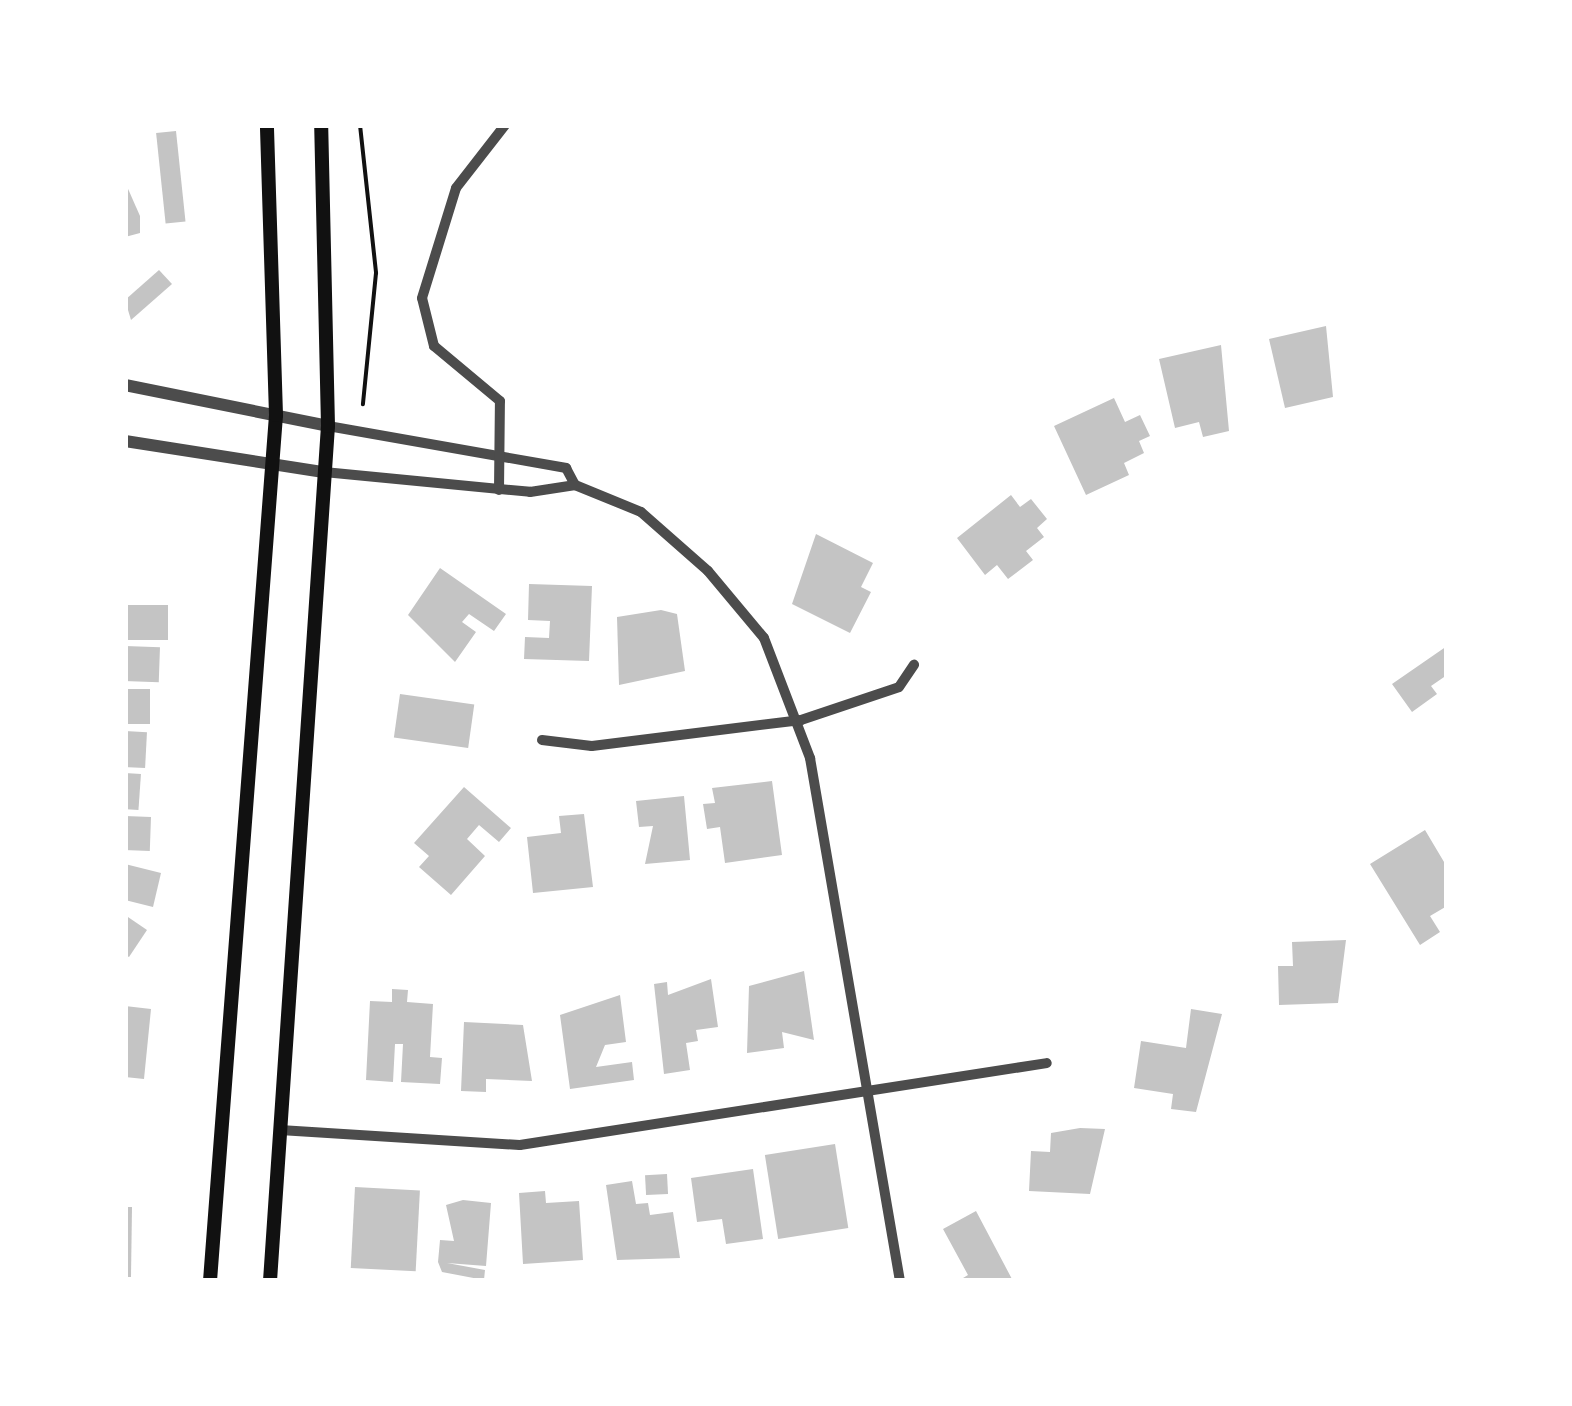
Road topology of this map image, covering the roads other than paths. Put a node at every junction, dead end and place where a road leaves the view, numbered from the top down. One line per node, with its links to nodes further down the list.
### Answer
1 (267, 125): 5 (main road)
2 (320, 125): 6 (main road)
3 (504, 125): 8 (street)
4 (125, 385): 5 (street)
5 (276, 416): 6 (street); 9 (main road)
6 (328, 426): 8 (street); 10 (main road)
7 (125, 441): 9 (street)
8 (504, 452): 11 (street); 12 (street)
9 (272, 464): 10 (street); 19 (main road)
10 (324, 472): 12 (street); 18 (main road)
11 (576, 485): 12 (street); 14 (street)
12 (499, 490)
13 (914, 665): 14 (street)
14 (800, 720): 15 (street); 17 (street)
15 (542, 740)
16 (1047, 1063): 17 (street)
17 (868, 1094): 18 (street); 21 (street)
18 (280, 1130): 20 (main road)
19 (210, 1281)
20 (270, 1281)
21 (900, 1281)

